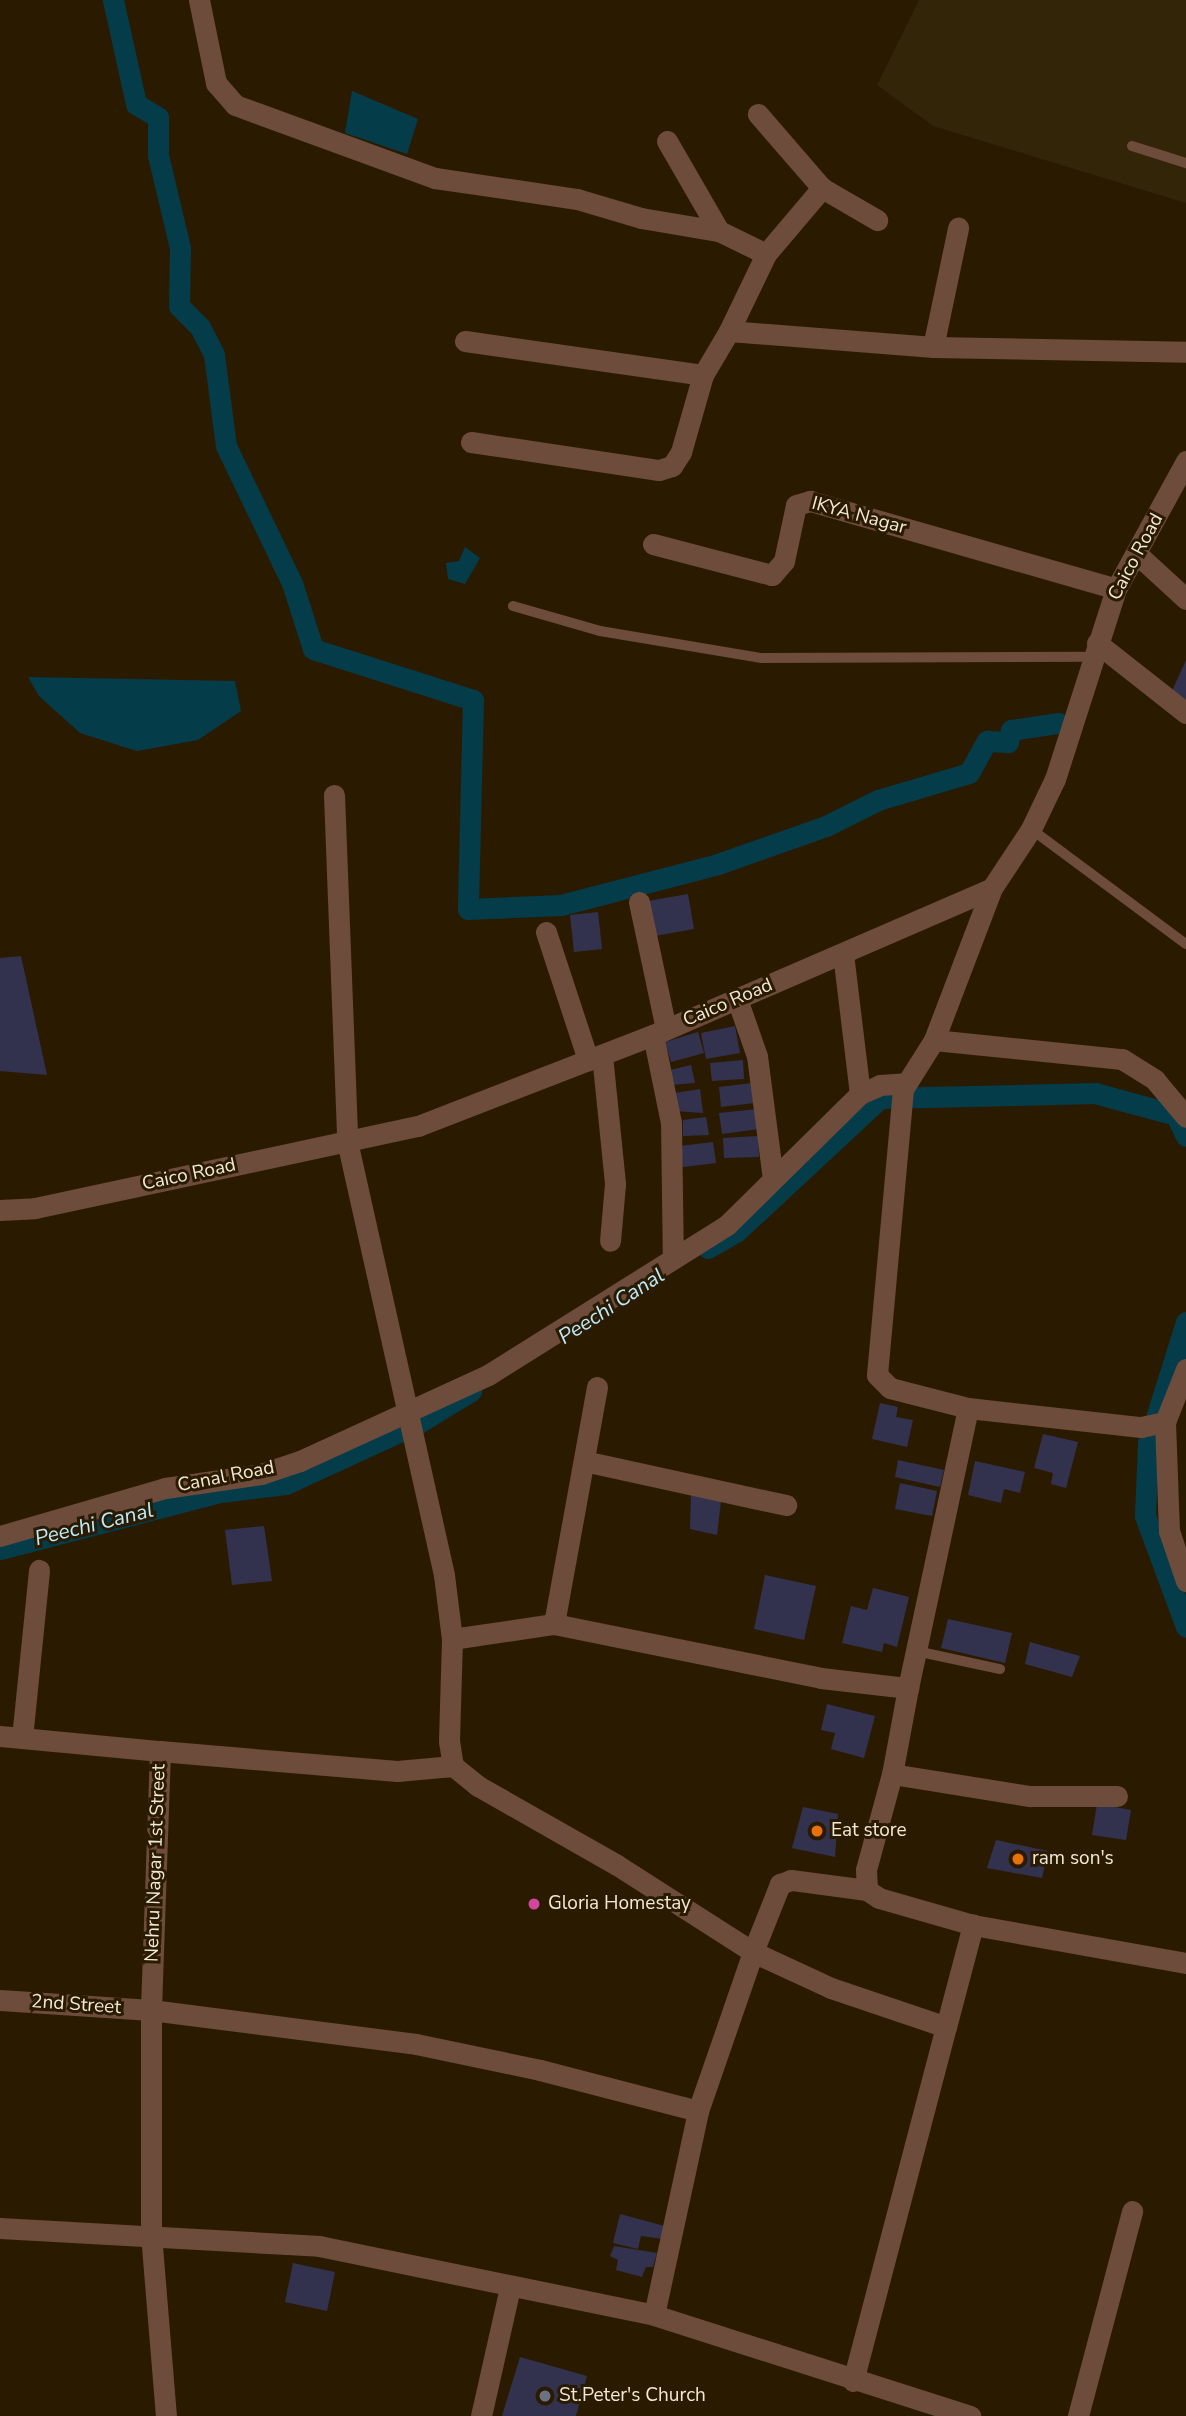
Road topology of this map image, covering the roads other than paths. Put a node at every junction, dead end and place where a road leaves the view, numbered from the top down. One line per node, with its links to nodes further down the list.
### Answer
1 (199, 0): 9 (street)
2 (758, 114): 6 (street)
3 (667, 141): 9 (street)
4 (1132, 146): 5 (lane)
5 (1186, 163)
6 (822, 188): 7 (street); 10 (street)
7 (877, 220)
8 (958, 228): 13 (street)
9 (719, 231): 10 (street)
10 (766, 254): 11 (street)
11 (729, 331): 13 (street); 15 (street)
12 (465, 341): 15 (street)
13 (933, 346): 14 (street)
14 (1186, 352)
15 (703, 375): 16 (street)
16 (471, 442)
17 (1186, 461): 19 (street, Caico Road)
18 (653, 544): 20 (street, IKYA Nagar)
19 (1138, 555): 20 (street, Caico Road); 21 (street)
20 (1116, 589): 23 (street, Caico Road)
21 (1186, 599)
22 (513, 607): 23 (lane)
23 (1094, 650): 24 (street); 26 (street, Caico Road)
24 (1186, 713)
25 (334, 795): 39 (street)
26 (1031, 829): 27 (street, Caico Road); 30 (lane)
27 (992, 888): 31 (street, Caico Road); 34 (street)
28 (639, 902): 33 (street)
29 (547, 932): 35 (street)
30 (1186, 944)
31 (843, 954): 32 (street, Caico Road); 37 (street)
32 (737, 999): 33 (street, Caico Road); 40 (street)
33 (660, 1032): 35 (street, Caico Road); 43 (street)
34 (934, 1040): 36 (street); 38 (street)
35 (595, 1057): 39 (street, Caico Road); 42 (street)
36 (905, 1086): 37 (street); 46 (street)
37 (860, 1094): 40 (street, Canal Road)
38 (1186, 1116)
39 (347, 1141): 41 (street, Caico Road); 48 (street)
40 (773, 1179): 43 (street, Canal Road)
41 (0, 1210)
42 (610, 1241)
43 (673, 1258): 48 (street, Canal Road)
44 (1186, 1368): 47 (street)
45 (597, 1387): 49 (street)
46 (968, 1408): 47 (street); 56 (street)
47 (1165, 1422): 53 (street)
48 (409, 1425): 51 (street, Canal Road); 55 (street)
49 (584, 1461): 50 (street); 54 (street)
50 (786, 1505)
51 (0, 1536)
52 (39, 1570): 60 (street)
53 (1186, 1581)
54 (554, 1624): 55 (street); 58 (street)
55 (452, 1639): 62 (street)
56 (916, 1651): 57 (lane); 58 (street)
57 (1000, 1669)
58 (908, 1688): 63 (street)
59 (0, 1736): 60 (street, Nehru Nagar 1st Street)
60 (22, 1738): 61 (street, Nehru Nagar 1st Street)
61 (160, 1751): 62 (street); 70 (street, Nehru Nagar 1st Street)
62 (453, 1766): 67 (street)
63 (892, 1774): 64 (street); 65 (street)
64 (1117, 1796)
65 (867, 1890): 66 (street); 67 (street)
66 (973, 1925): 68 (street); 71 (street)
67 (753, 1952): 71 (street); 72 (street)
68 (1186, 1963)
69 (0, 2000): 70 (street, 2nd Street)
70 (151, 2010): 72 (street, 2nd Street); 75 (street, Nehru Nagar 1st Street)
71 (946, 2027): 78 (street)
72 (698, 2111): 77 (street)
73 (1132, 2211): 83 (street)
74 (0, 2228): 75 (street)
75 (151, 2234): 76 (street); 80 (street, Nehru Nagar 1st Street)
76 (510, 2287): 77 (street); 81 (street)
77 (654, 2315): 78 (street)
78 (853, 2381): 79 (street)
79 (934, 2411): 82 (street)
80 (166, 2416)
81 (481, 2416)
82 (970, 2416)
83 (1078, 2416)

